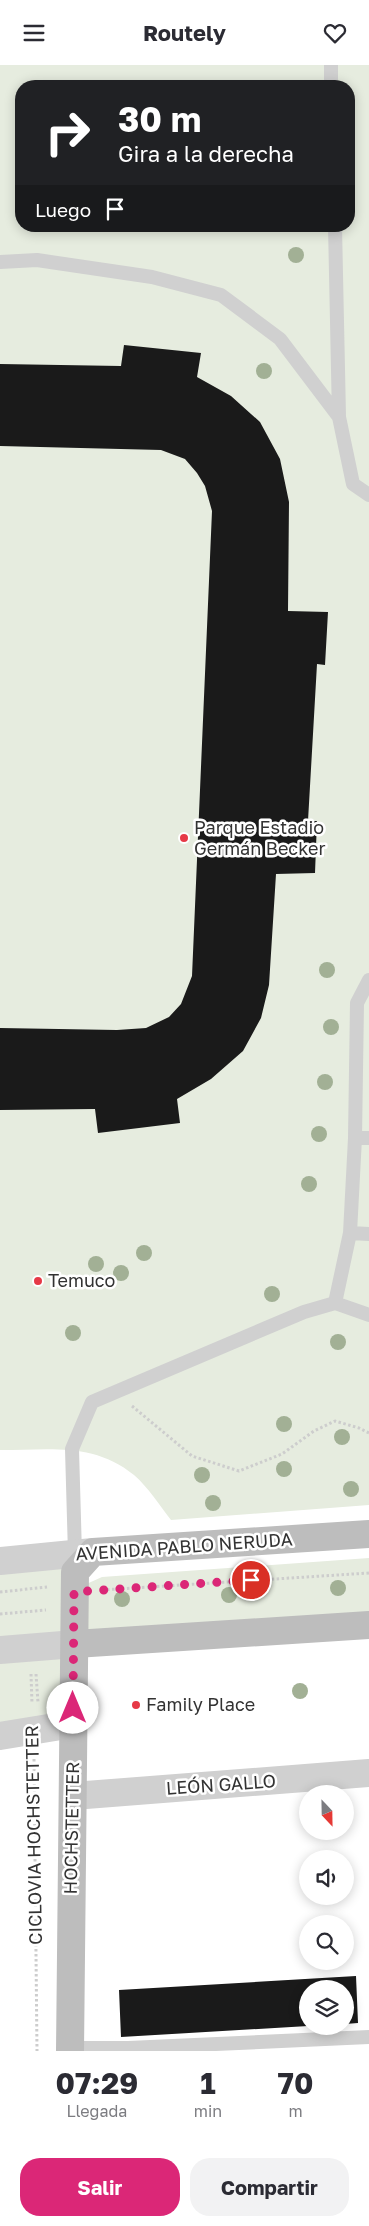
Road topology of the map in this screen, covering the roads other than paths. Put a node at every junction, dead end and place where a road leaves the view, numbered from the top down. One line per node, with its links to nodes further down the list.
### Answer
1 (331, 65): 2 (lane)
2 (331, 80)
3 (335, 232): 5 (lane)
4 (0, 262): 5 (lane)
5 (340, 417): 6 (lane)
6 (369, 495)
7 (369, 980): 8 (lane)
8 (362, 1138): 9 (lane)
9 (350, 1233): 10 (lane); 11 (lane)
10 (369, 1234)
11 (335, 1303): 12 (lane); 14 (lane)
12 (369, 1315)
13 (369, 1534): 14 (main road, AVENIDA PABLO NERUDA)
14 (84, 1553): 15 (street, AVENIDA PABLO NERUDA); 17 (main road, HOCHSTETTER)
15 (0, 1561)
16 (369, 1625): 17 (main road)
17 (75, 1644): 18 (street); 19 (main road, HOCHSTETTER)
18 (0, 1650)
19 (73, 1723): 20 (street); 22 (main road, HOCHSTETTER)
20 (0, 1736)
21 (369, 1773): 22 (street, LEÓN GALLO)
22 (73, 1796): 24 (main road, HOCHSTETTER)
23 (369, 2037): 24 (lane)
24 (70, 2050)

